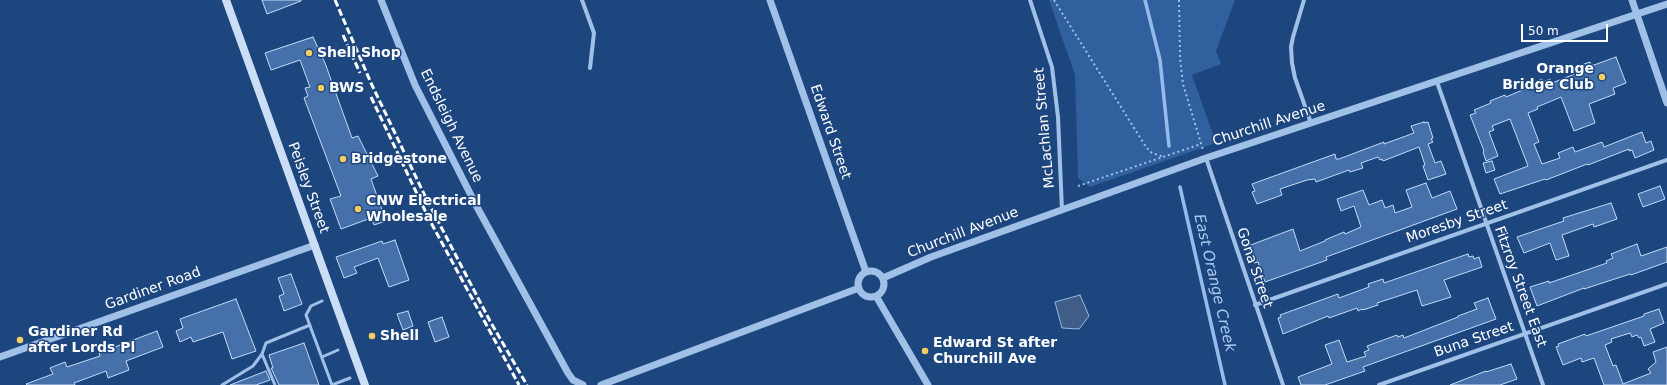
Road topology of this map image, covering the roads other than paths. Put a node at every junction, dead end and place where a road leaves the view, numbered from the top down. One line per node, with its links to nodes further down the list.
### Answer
1 (226, 0): 18 (main road, Peisley Street)
2 (381, 0): 33 (street, Endsleigh Avenue)
3 (582, 0): 10 (street)
4 (770, 0): 19 (street, Edward Street)
5 (1030, 0): 16 (street, McLachlan Street)
6 (1304, 0): 13 (street)
7 (1632, 0): 9 (street)
8 (1667, 4): 9 (street, Churchill Avenue)
9 (1637, 15): 11 (street, Churchill Avenue); 12 (street)
10 (590, 68)
11 (1437, 82): 13 (street, Churchill Avenue); 17 (street, Fitzroy Street East)
12 (1667, 104)
13 (1311, 123): 14 (street, Churchill Avenue)
14 (1206, 158): 16 (street, Churchill Avenue); 25 (street, Gona Street)
15 (1667, 160): 17 (street, Moresby Street)
16 (1062, 210): 20 (street, Churchill Avenue)
17 (1486, 223): 25 (street, Moresby Street); 27 (street, Fitzroy Street East)
18 (315, 245): 31 (street, Gardiner Road); 37 (main road, Peisley Street)
19 (866, 272): 20 (street); 22 (street)
20 (883, 278): 23 (street)
21 (1667, 284): 27 (street, Buna Street)
22 (859, 288): 23 (street); 38 (street)
23 (876, 296): 39 (street)
24 (322, 301): 26 (lane)
25 (1254, 304): 40 (street, Gona Street)
26 (310, 325): 29 (lane); 30 (lane)
27 (1525, 334): 41 (street, Buna Street); 42 (street, Fitzroy Street East)
28 (338, 350): 30 (lane)
29 (262, 354): 34 (lane); 35 (lane)
30 (322, 356): 36 (lane)
31 (0, 357)
32 (350, 378): 36 (lane)
33 (581, 384)
34 (222, 385)
35 (275, 385)
36 (332, 385)
37 (365, 385)
38 (602, 385)
39 (928, 385)
40 (1283, 385)
41 (1379, 385)
42 (1543, 385)

